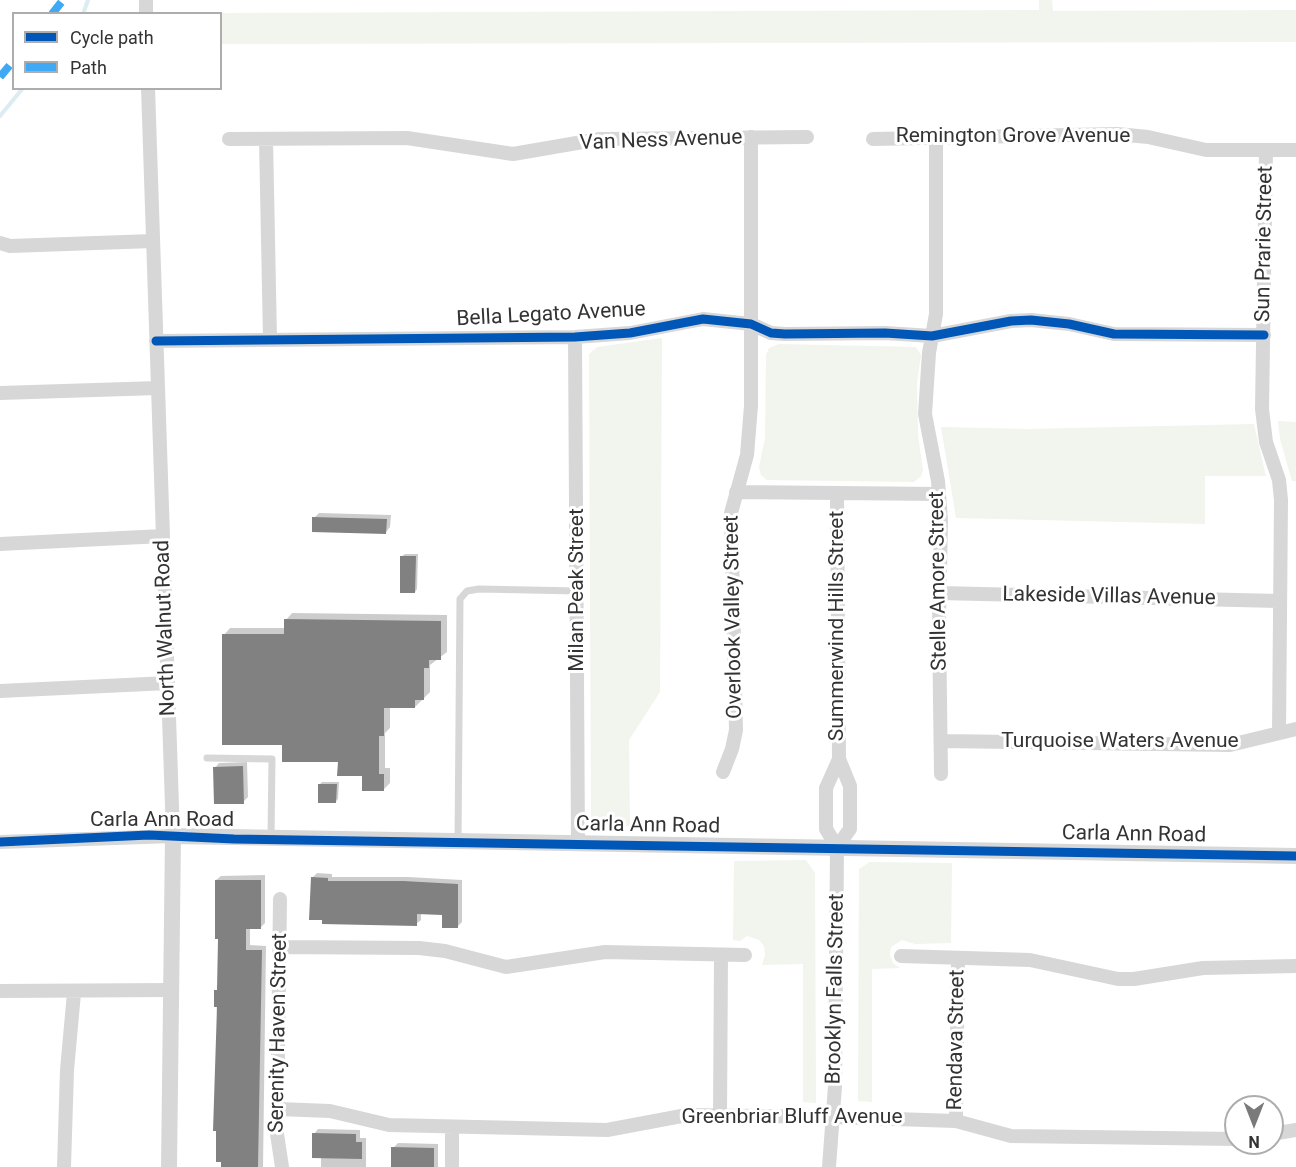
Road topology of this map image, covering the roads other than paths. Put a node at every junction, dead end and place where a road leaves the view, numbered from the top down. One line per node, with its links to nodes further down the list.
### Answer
1 (147, 90): 10 (street, North Walnut Road)
2 (751, 137): 3 (street, Van Ness Avenue); 6 (street, Van Ness Avenue); 12 (street, Overlook Valley Street)
3 (807, 137)
4 (936, 137): 7 (street, Remington Grove Avenue); 8 (street, Remington Grove Avenue); 14 (street, Stelle Amore Street)
5 (229, 139): 6 (street, Van Ness Avenue)
6 (266, 139): 16 (street)
7 (873, 139)
8 (1266, 150): 9 (street, Remington Grove Avenue); 13 (street, Sun Prarie Street)
9 (1296, 150)
10 (153, 241): 11 (street); 17 (street, North Walnut Road)
11 (0, 243)
12 (751, 324): 14 (street, Bella Legato Avenue); 15 (street, Bella Legato Avenue); 20 (street, Overlook Valley Street)
13 (1264, 335): 14 (street, Bella Legato Avenue); 27 (street, Sun Prarie Street)
14 (932, 336): 22 (street, Stelle Amore Street)
15 (575, 337): 16 (street, Bella Legato Avenue); 25 (street, Milan Peak Street)
16 (270, 339): 17 (street, Bella Legato Avenue)
17 (156, 341): 18 (street, North Walnut Road)
18 (158, 388): 19 (street); 23 (street, North Walnut Road)
19 (0, 393)
20 (736, 492): 21 (street); 35 (street, Overlook Valley Street)
21 (837, 493): 22 (street); 34 (street, Summerwind Hills Street)
22 (939, 494): 26 (street, Stelle Amore Street)
23 (163, 536): 24 (street); 28 (street, North Walnut Road)
24 (0, 544)
25 (578, 591): 40 (lane); 41 (street, Milan Peak Street)
26 (939, 593): 27 (street, Lakeside Villas Avenue); 32 (street, Stelle Amore Street)
27 (1280, 601): 31 (street, Sun Prarie Street)
28 (168, 683): 29 (street); 37 (street, North Walnut Road)
29 (0, 691)
30 (1296, 729): 31 (street, Turquoise Waters Avenue)
31 (1279, 732): 32 (street, Turquoise Waters Avenue)
32 (941, 741): 36 (street, Stelle Amore Street)
33 (207, 758): 38 (lane)
34 (839, 759): 42 (street, Summerwind Hills Street); 42 (street, Summerwind Hills Street)
35 (723, 772)
36 (941, 774)
37 (173, 836): 38 (street, Carla Ann Road); 39 (street, Carla Ann Road); 51 (street, North Walnut Road)
38 (271, 839): 40 (street, Carla Ann Road)
39 (0, 842)
40 (458, 842): 41 (street, Carla Ann Road)
41 (578, 844): 42 (street, Carla Ann Road)
42 (837, 848): 43 (street, Carla Ann Road); 56 (street, Brooklyn Falls Street)
43 (1296, 856)
44 (280, 899): 45 (street, Serenity Haven Street)
45 (279, 947): 48 (street); 54 (street, Serenity Haven Street)
46 (745, 955): 48 (street)
47 (901, 956): 49 (street)
48 (721, 957): 55 (street)
49 (958, 958): 50 (street); 57 (street, Rendava Street)
50 (1296, 966)
51 (171, 990): 53 (street); 61 (street, North Walnut Road)
52 (0, 991): 53 (street)
53 (74, 993): 60 (street)
54 (278, 1109): 58 (street, Greenbriar Bluff Avenue); 62 (street, Serenity Haven Street)
55 (720, 1115): 56 (street, Greenbriar Bluff Avenue); 58 (street, Greenbriar Bluff Avenue)
56 (834, 1117): 57 (street, Greenbriar Bluff Avenue); 64 (street, Brooklyn Falls Street)
57 (956, 1121): 59 (street, Greenbriar Bluff Avenue)
58 (452, 1127): 63 (street)
59 (1224, 1139)
60 (64, 1167)
61 (169, 1167)
62 (282, 1167)
63 (452, 1167)
64 (829, 1167)

